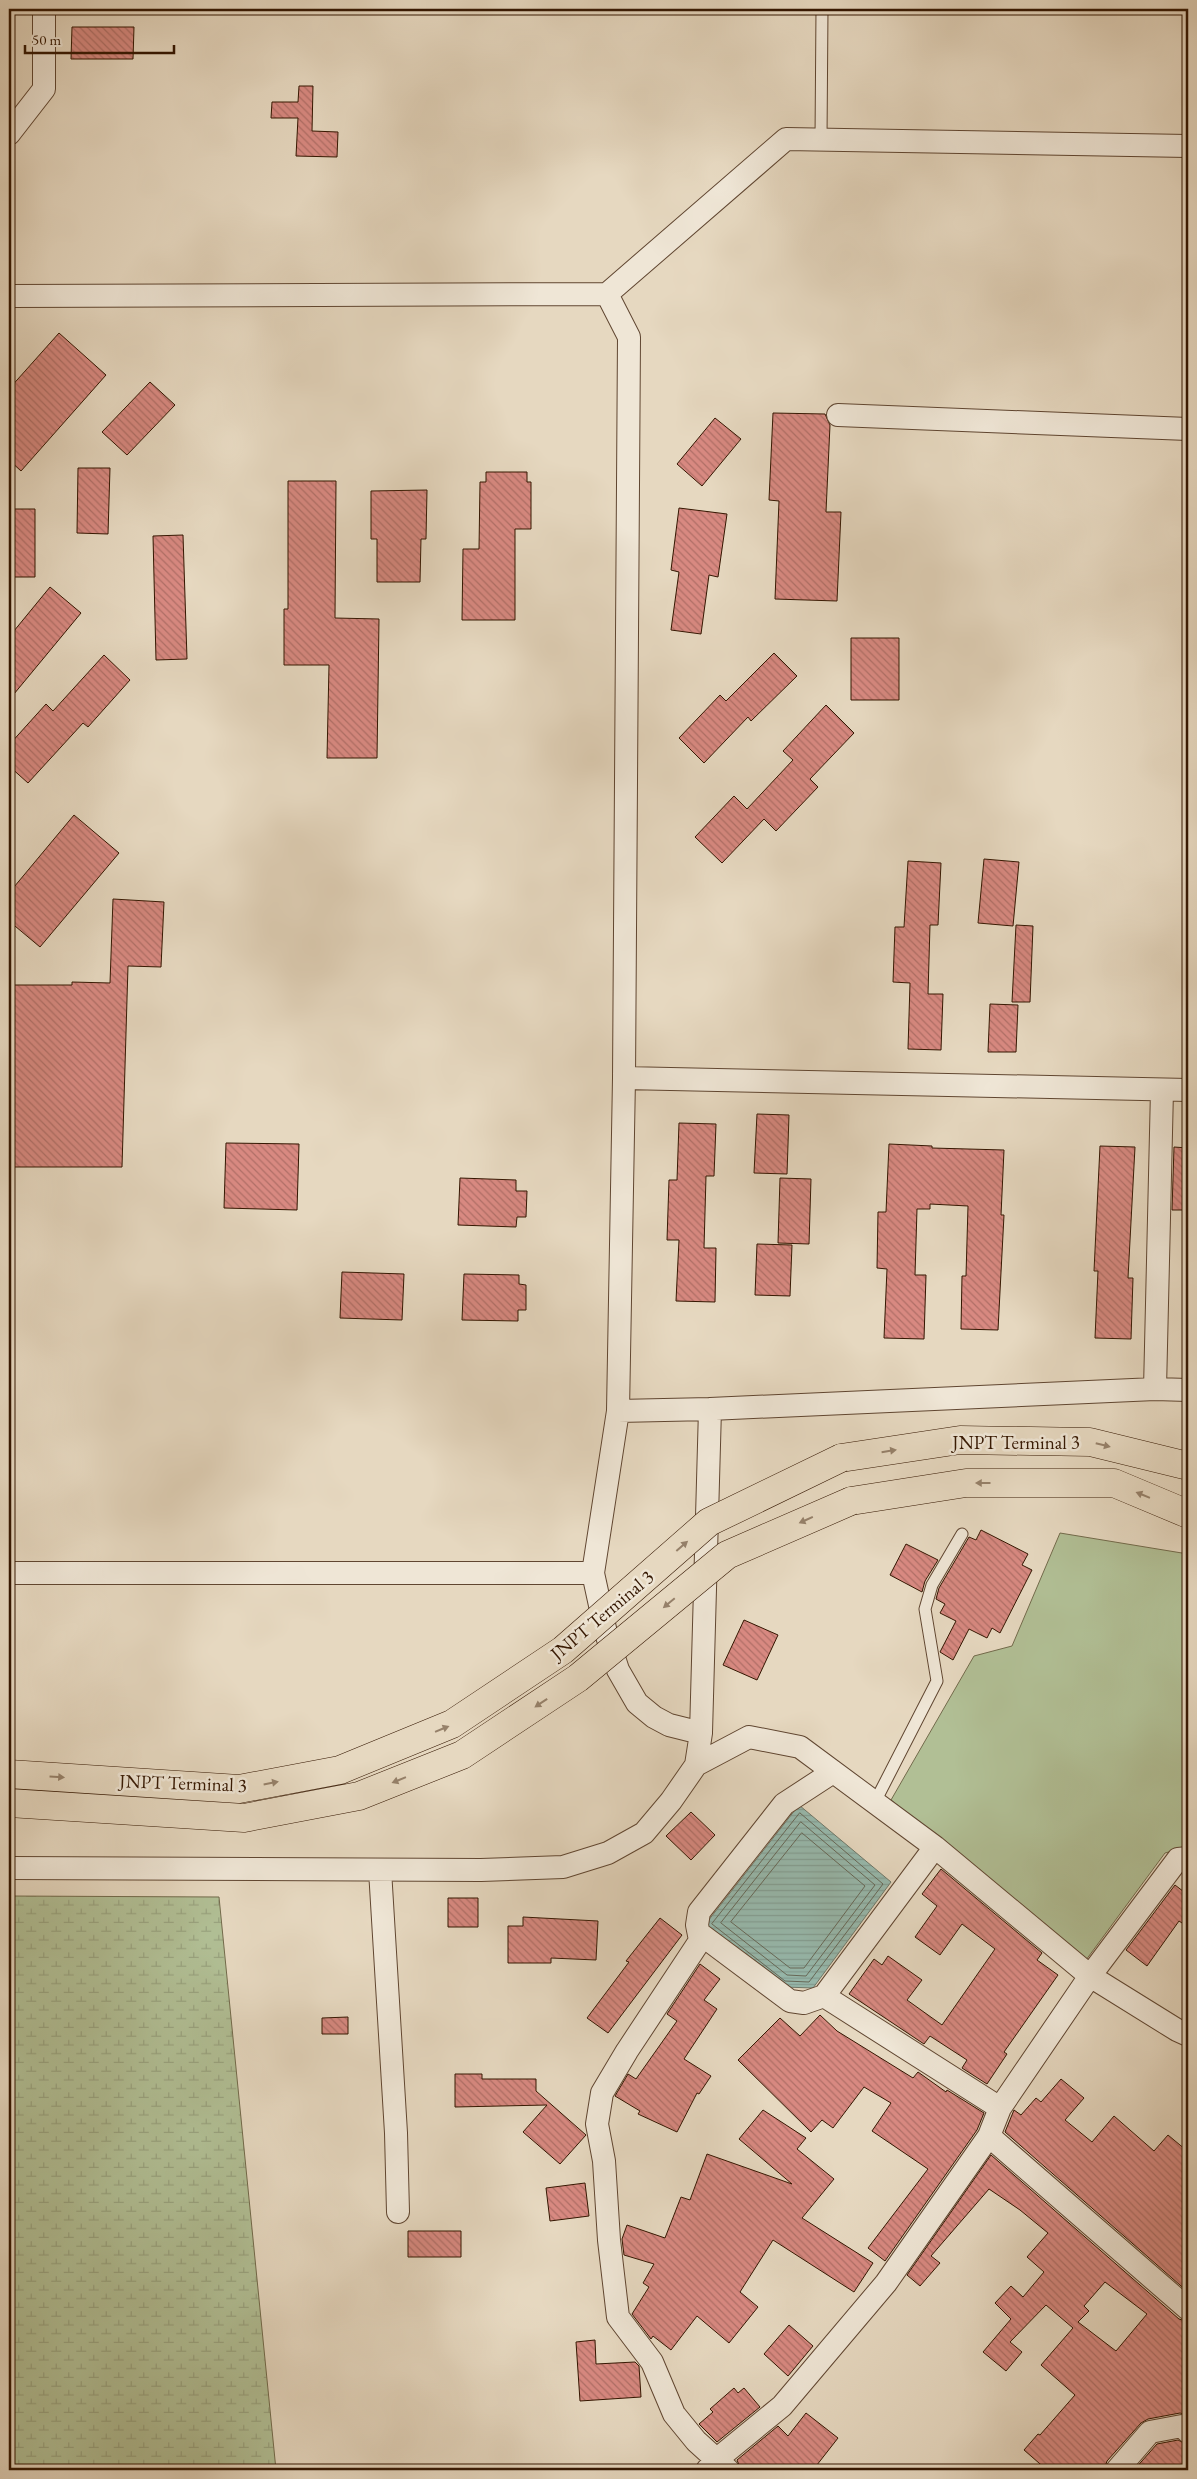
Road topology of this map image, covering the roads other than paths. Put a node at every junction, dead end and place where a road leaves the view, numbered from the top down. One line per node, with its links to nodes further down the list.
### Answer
1 (44, 9): 3 (street)
2 (822, 9): 4 (lane)
3 (9, 134)
4 (821, 139): 5 (street); 6 (street)
5 (1188, 146)
6 (608, 294): 7 (street); 10 (street)
7 (9, 296)
8 (838, 415): 9 (street)
9 (1188, 429)
10 (624, 1078): 11 (street); 16 (street)
11 (1162, 1090): 12 (street); 13 (street)
12 (1188, 1090)
13 (1155, 1389): 14 (street); 15 (street)
14 (1188, 1390)
15 (710, 1409): 16 (street); 22 (street)
16 (618, 1411): 21 (street)
17 (1188, 1466): 25 (main road, JNPT Terminal 3, one-way to 17, bridge)
18 (1188, 1514): 27 (main road, JNPT Terminal 3, one-way to 27, bridge)
19 (962, 1534): 26 (lane)
20 (9, 1572): 21 (street)
21 (593, 1573): 22 (street)
22 (701, 1733): 23 (street)
23 (696, 1765): 24 (street); 31 (street)
24 (833, 1772): 26 (street); 32 (street)
25 (9, 1774)
26 (874, 1802): 28 (street)
27 (9, 1803)
28 (934, 1847): 33 (street); 34 (street)
29 (1188, 1858): 33 (street)
30 (9, 1868): 31 (street)
31 (380, 1870): 38 (street)
32 (700, 1940): 34 (street); 41 (street)
33 (1090, 1976): 35 (street); 36 (street)
34 (824, 1996): 36 (street)
35 (1188, 2035)
36 (1000, 2108): 37 (street)
37 (989, 2136): 39 (street); 41 (street)
38 (398, 2212)
39 (1188, 2309)
40 (1188, 2432): 42 (street)
41 (717, 2467)
42 (1117, 2470)

